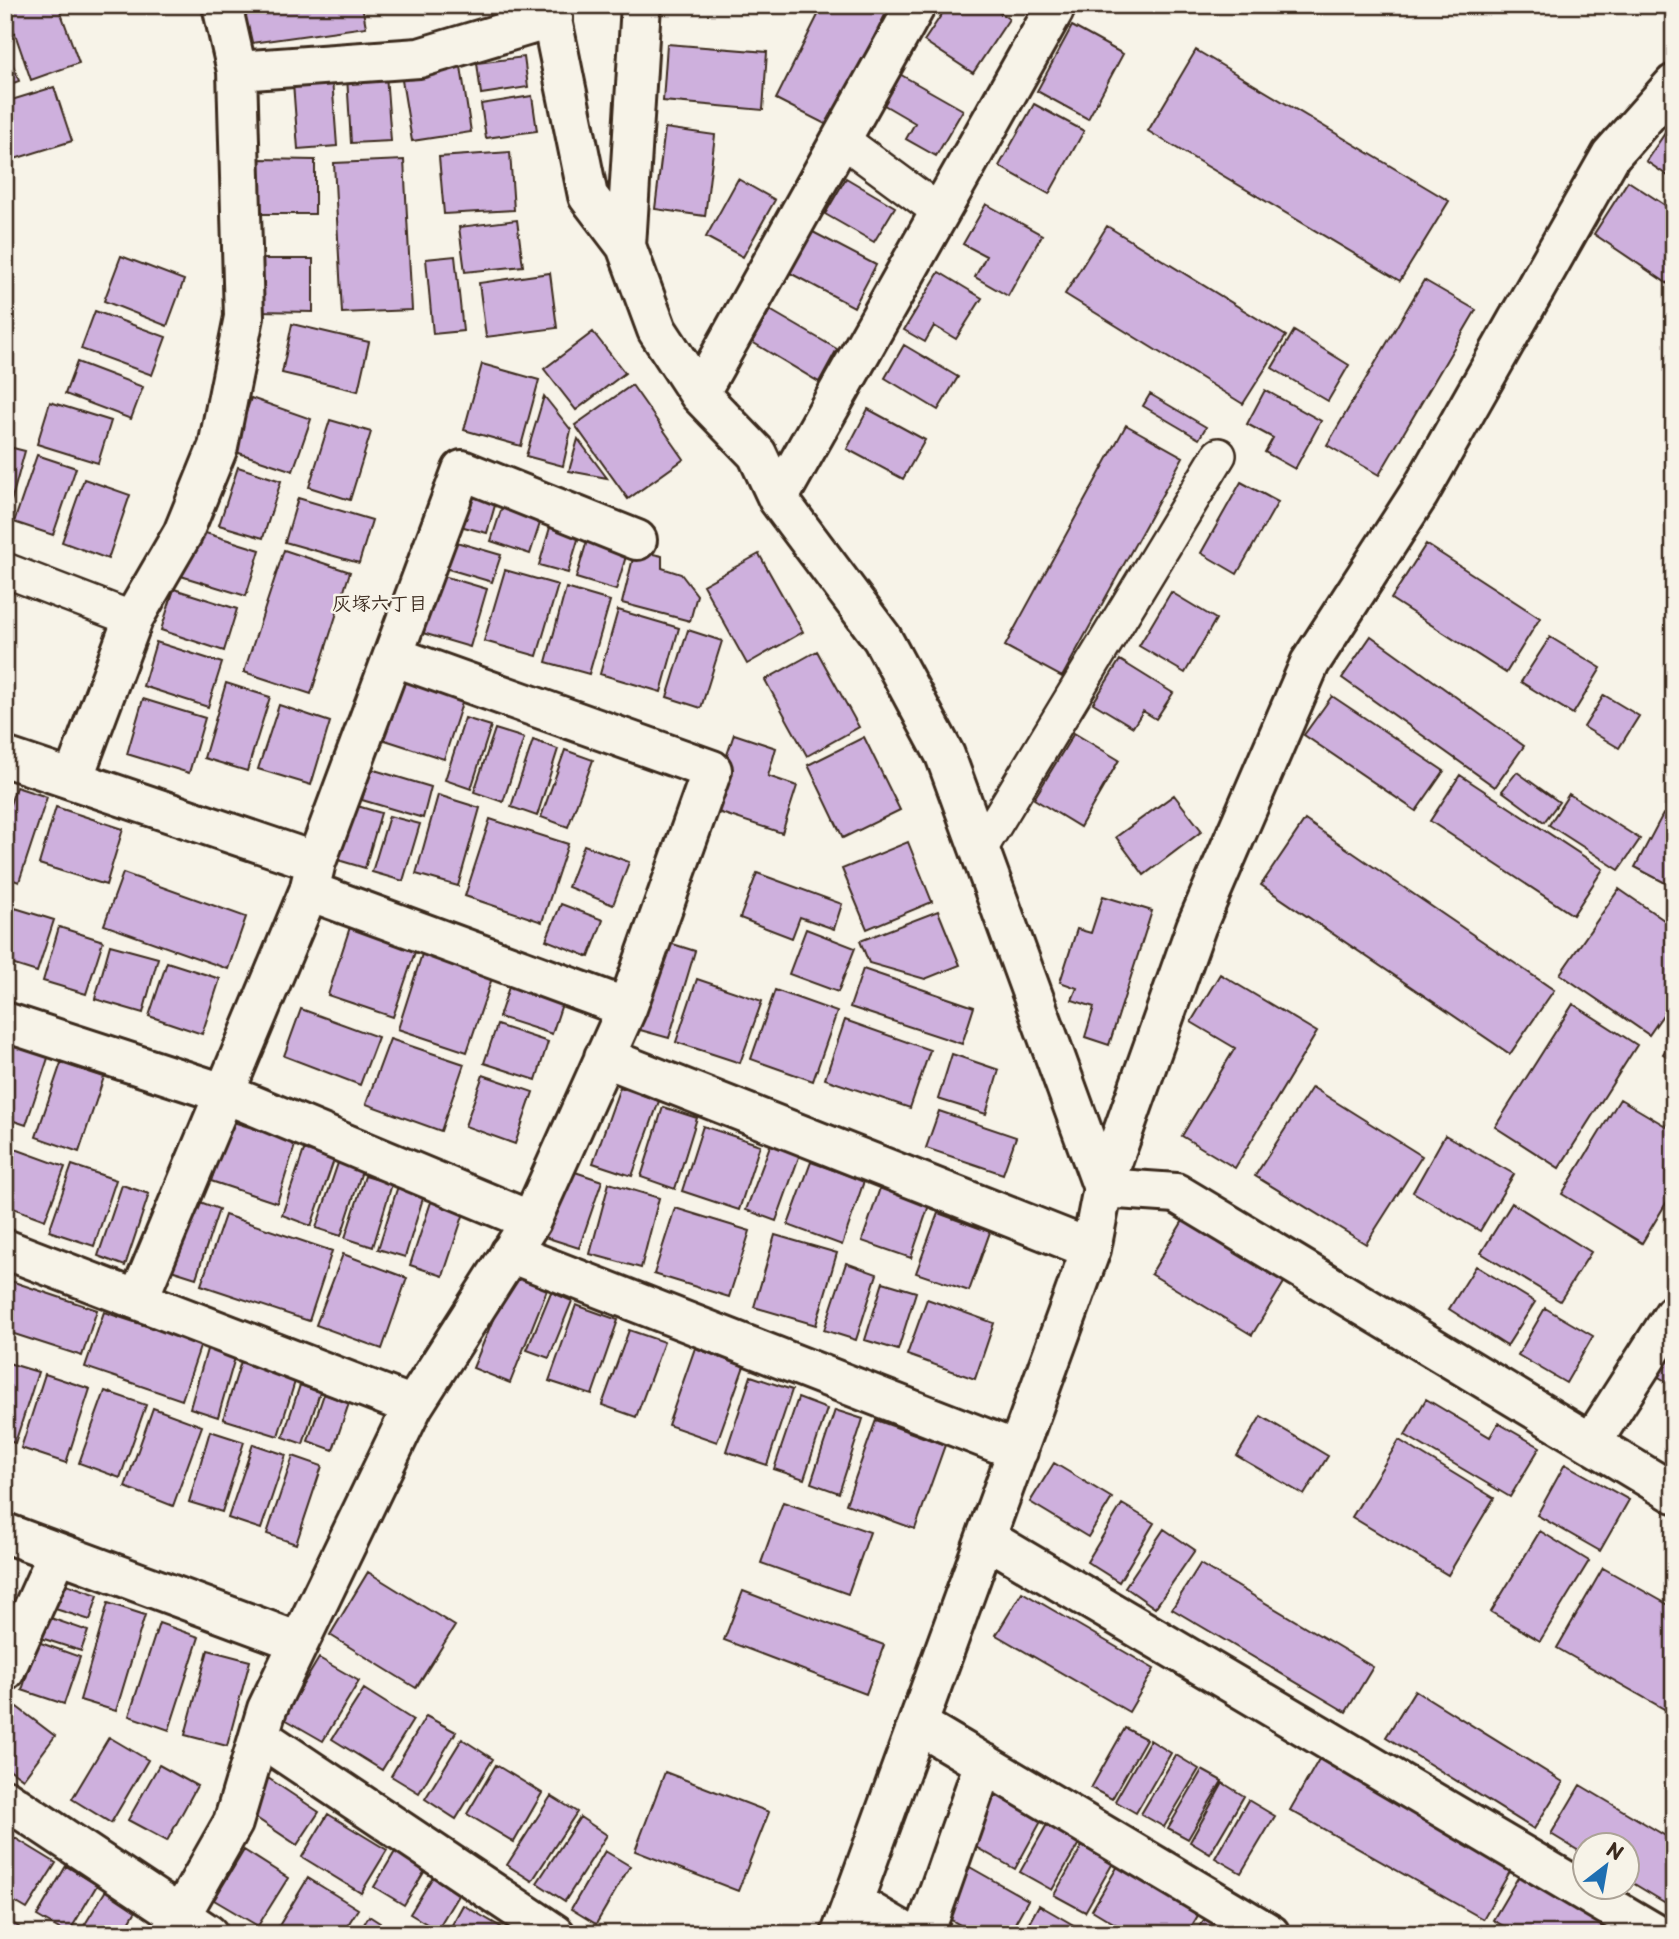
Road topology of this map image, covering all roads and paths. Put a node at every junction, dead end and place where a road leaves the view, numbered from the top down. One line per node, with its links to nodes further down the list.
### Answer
1 (222, 5): 6 (street)
2 (641, 5): 10 (street)
3 (916, 5): 8 (street)
4 (1048, 5): 9 (street)
5 (551, 12): 6 (street); 10 (street)
6 (237, 71): 16 (street)
7 (1674, 84): 26 (street)
8 (841, 139): 9 (lane); 11 (street)
9 (940, 212): 13 (street)
10 (626, 246): 11 (street)
11 (699, 394): 13 (street)
12 (1219, 455): 20 (lane)
13 (778, 499): 20 (street)
14 (637, 540): 17 (street)
15 (5, 569): 16 (lane)
16 (133, 619): 19 (street)
17 (393, 656): 21 (street); 22 (street)
18 (5, 757): 19 (street)
19 (73, 779): 21 (street)
20 (979, 851): 26 (street)
21 (313, 876): 22 (street); 25 (street)
22 (626, 1007): 24 (street)
23 (5, 1022): 25 (street)
24 (604, 1057): 27 (street); 29 (street)
25 (226, 1094): 27 (street); 31 (street)
26 (1103, 1188): 29 (street); 34 (street)
27 (531, 1221): 30 (street)
28 (5, 1249): 31 (street)
29 (1091, 1250): 35 (street)
30 (510, 1253): 33 (street); 35 (street)
31 (138, 1300): 33 (street)
32 (1674, 1314): 34 (street)
33 (413, 1406): 40 (street)
34 (1592, 1442): 36 (street)
35 (1018, 1451): 38 (street)
36 (1674, 1493)
37 (5, 1533): 39 (street)
38 (986, 1538): 42 (street); 52 (street)
39 (58, 1553): 40 (street); 41 (street)
40 (299, 1642): 43 (street)
41 (5, 1671)
42 (919, 1725): 44 (street); 46 (street)
43 (259, 1736): 47 (street); 48 (street)
44 (984, 1763): 50 (street); 51 (street)
45 (5, 1798): 47 (street)
46 (847, 1918): 49 (street)
47 (186, 1928)
48 (555, 1934)
49 (908, 1934)
50 (925, 1934)
51 (1270, 1934)
52 (1656, 1934)

